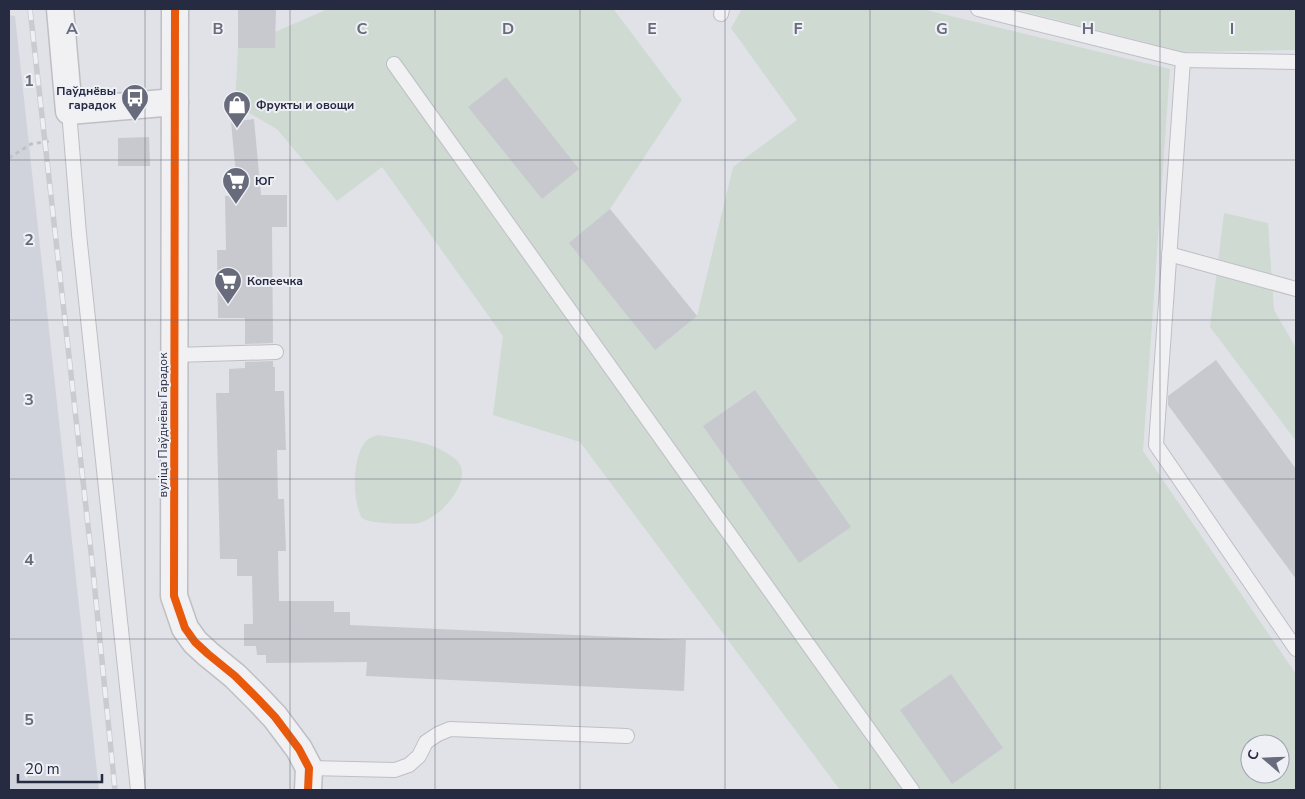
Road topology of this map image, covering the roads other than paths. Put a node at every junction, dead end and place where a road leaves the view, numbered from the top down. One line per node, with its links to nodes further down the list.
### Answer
1 (60, 9): 8 (street)
2 (175, 9): 7 (street, вуліца Паўднёвы Гарадок)
3 (978, 9): 4 (lane)
4 (1183, 60): 5 (lane); 9 (lane)
5 (1296, 62)
6 (394, 64): 17 (lane)
7 (175, 102): 8 (street); 12 (street, вуліца Паўднёвы Гарадок)
8 (69, 111): 16 (lane)
9 (1169, 254): 10 (lane); 13 (lane)
10 (1296, 289)
11 (276, 352): 12 (lane)
12 (175, 355): 15 (street, вуліца Паўднёвы Гарадок)
13 (1296, 649)
14 (627, 736): 15 (lane)
15 (309, 779)
16 (138, 790)
17 (912, 790)

